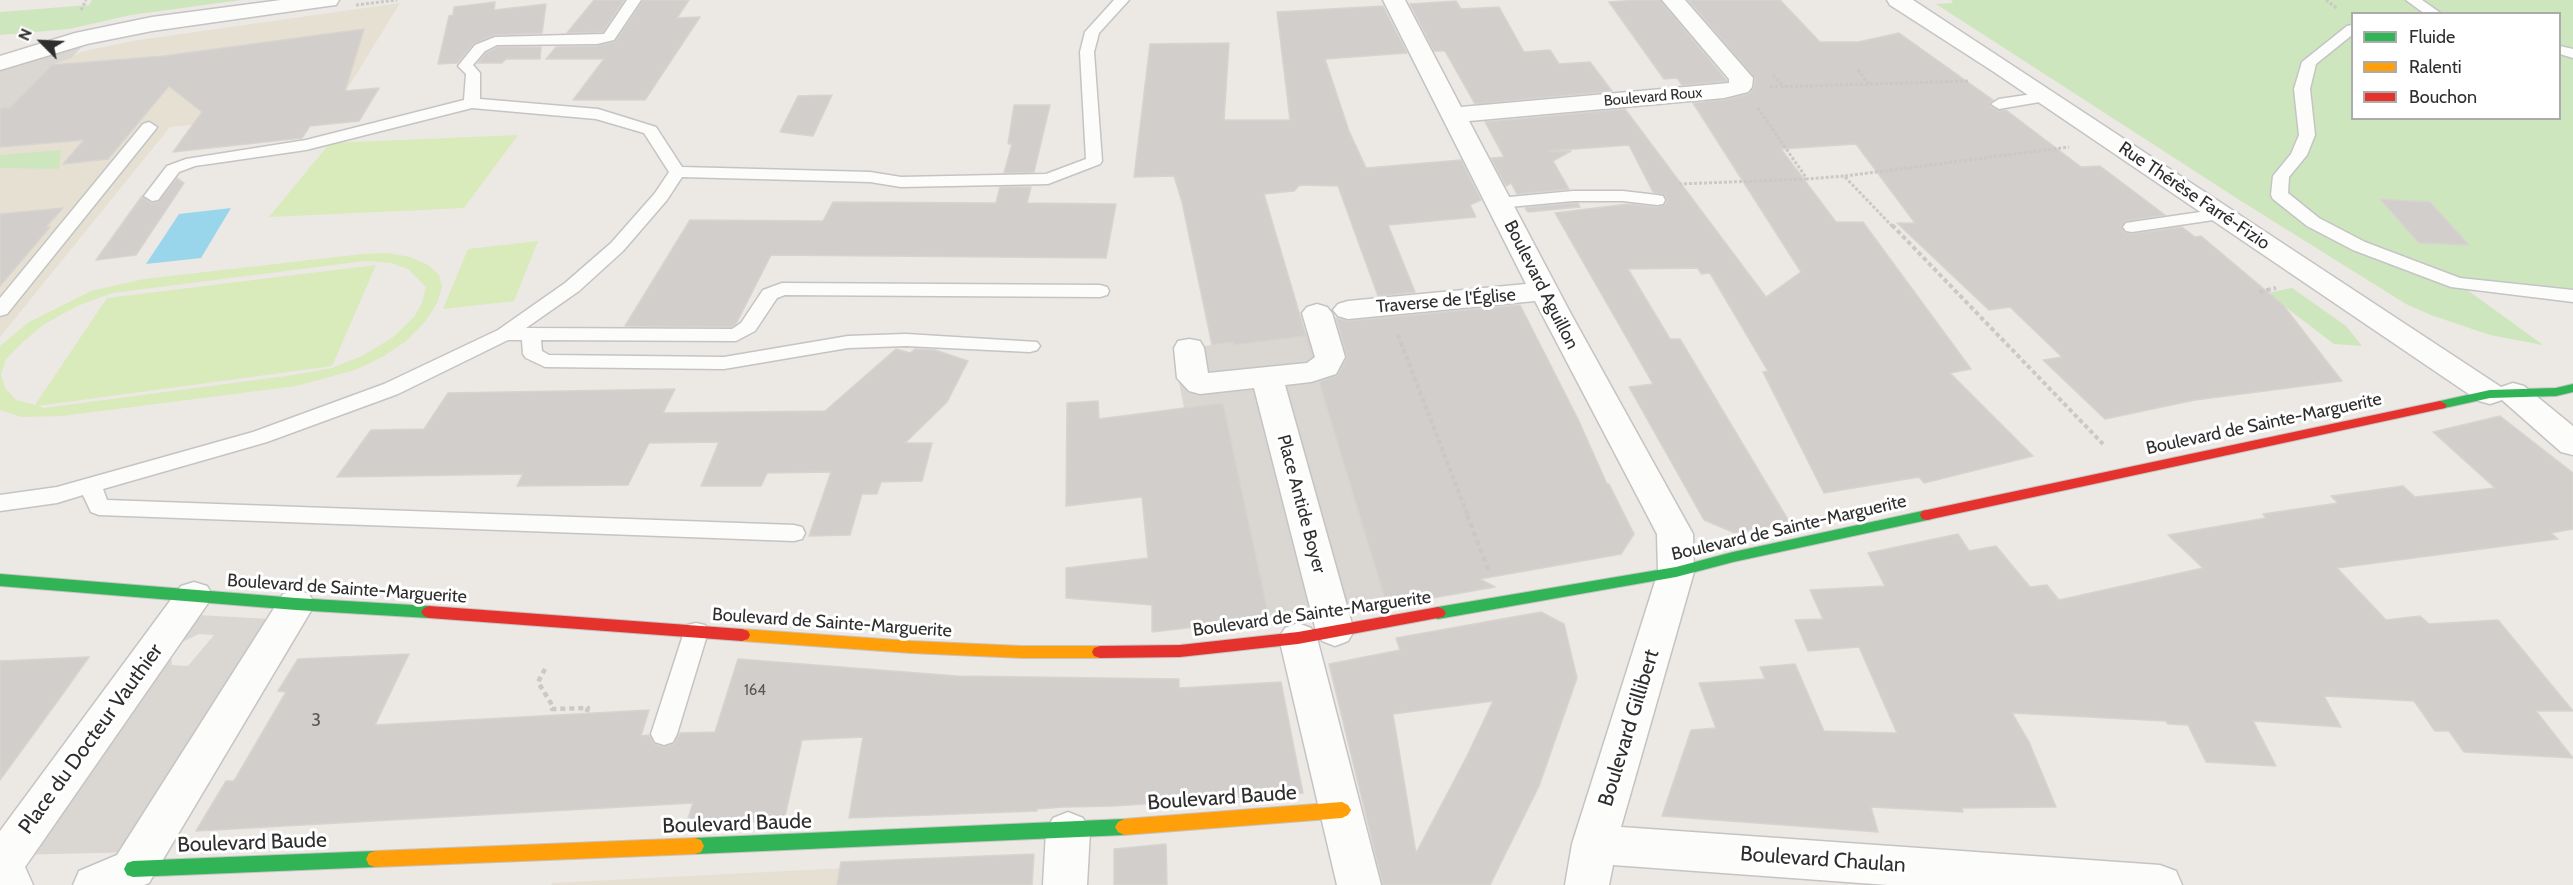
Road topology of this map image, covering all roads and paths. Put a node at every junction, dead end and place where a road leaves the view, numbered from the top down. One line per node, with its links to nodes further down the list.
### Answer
1 (86, 0): 9 (path)
2 (328, 0): 12 (street)
3 (634, 0): 18 (lane)
4 (1122, 0): 23 (lane)
5 (1394, 0): 20 (street, Boulevard Aguillon)
6 (1673, 0): 16 (street)
7 (1898, 0): 17 (street, Rue Thérèse Farré-Fizio)
8 (2413, 0): 10 (lane)
9 (84, 5)
10 (2432, 12)
11 (2351, 30): 32 (lane)
12 (0, 63)
13 (1858, 70): 15 (path)
14 (1978, 81): 15 (path)
15 (1870, 84): 16 (path)
16 (1740, 87): 20 (street, Boulevard Roux); 24 (path)
17 (2046, 97): 19 (lane); 28 (street, Rue Thérèse Farré-Fizio)
18 (472, 103): 23 (lane); 25 (lane)
19 (1999, 104)
20 (1453, 116): 27 (street, Boulevard Aguillon)
21 (149, 127): 34 (lane)
22 (2078, 146): 24 (path)
23 (677, 172): 37 (lane)
24 (1844, 176): 44 (path)
25 (152, 196)
26 (1657, 200): 27 (lane)
27 (1499, 203): 31 (street, Boulevard Aguillon)
28 (2221, 214): 29 (lane); 43 (street, Rue Thérèse Farré-Fizio)
29 (2132, 227)
30 (1100, 291): 38 (lane)
31 (1545, 291): 33 (street, Traverse de l'Église); 49 (street, Boulevard Aguillon)
32 (2573, 296)
33 (1387, 306): 35 (street, Traverse de l'Église); 52 (path)
34 (0, 310)
35 (1348, 310)
36 (1317, 313): 41 (street)
37 (505, 334): 38 (lane); 46 (lane)
38 (531, 334): 39 (lane)
39 (1030, 346)
40 (1189, 348): 41 (street)
41 (1267, 376): 55 (street, Place Antide Boyer)
42 (2573, 388): 43 (street, Boulevard de Sainte-Marguerite)
43 (2502, 393): 45 (street, Rue Thérèse Farré-Fizio); 49 (street, Boulevard de Sainte-Marguerite)
44 (2103, 444)
45 (2573, 444)
46 (91, 486): 47 (lane); 48 (lane)
47 (0, 503)
48 (794, 533)
49 (1676, 572): 52 (street, Boulevard de Sainte-Marguerite); 61 (street, Boulevard Gillibert)
50 (0, 580): 51 (street, Boulevard de Sainte-Marguerite)
51 (194, 596): 53 (street, Boulevard de Sainte-Marguerite); 63 (street, Place du Docteur Vauthier)
52 (1501, 603): 55 (street, Boulevard de Sainte-Marguerite)
53 (296, 604): 54 (street, Boulevard de Sainte-Marguerite); 62 (street)
54 (696, 632): 55 (street, Boulevard de Sainte-Marguerite); 58 (lane)
55 (1316, 635): 59 (street, Place Antide Boyer)
56 (545, 669): 57 (path)
57 (586, 714)
58 (664, 734)
59 (1342, 810): 60 (street, Boulevard Baude); 65 (street, Place Antide Boyer)
60 (1068, 831): 62 (street, Boulevard Baude); 64 (street)
61 (1591, 864): 66 (street, Boulevard Chaulan)
62 (114, 877)
63 (11, 885)
64 (1065, 885)
65 (1359, 885)
66 (2160, 885)

